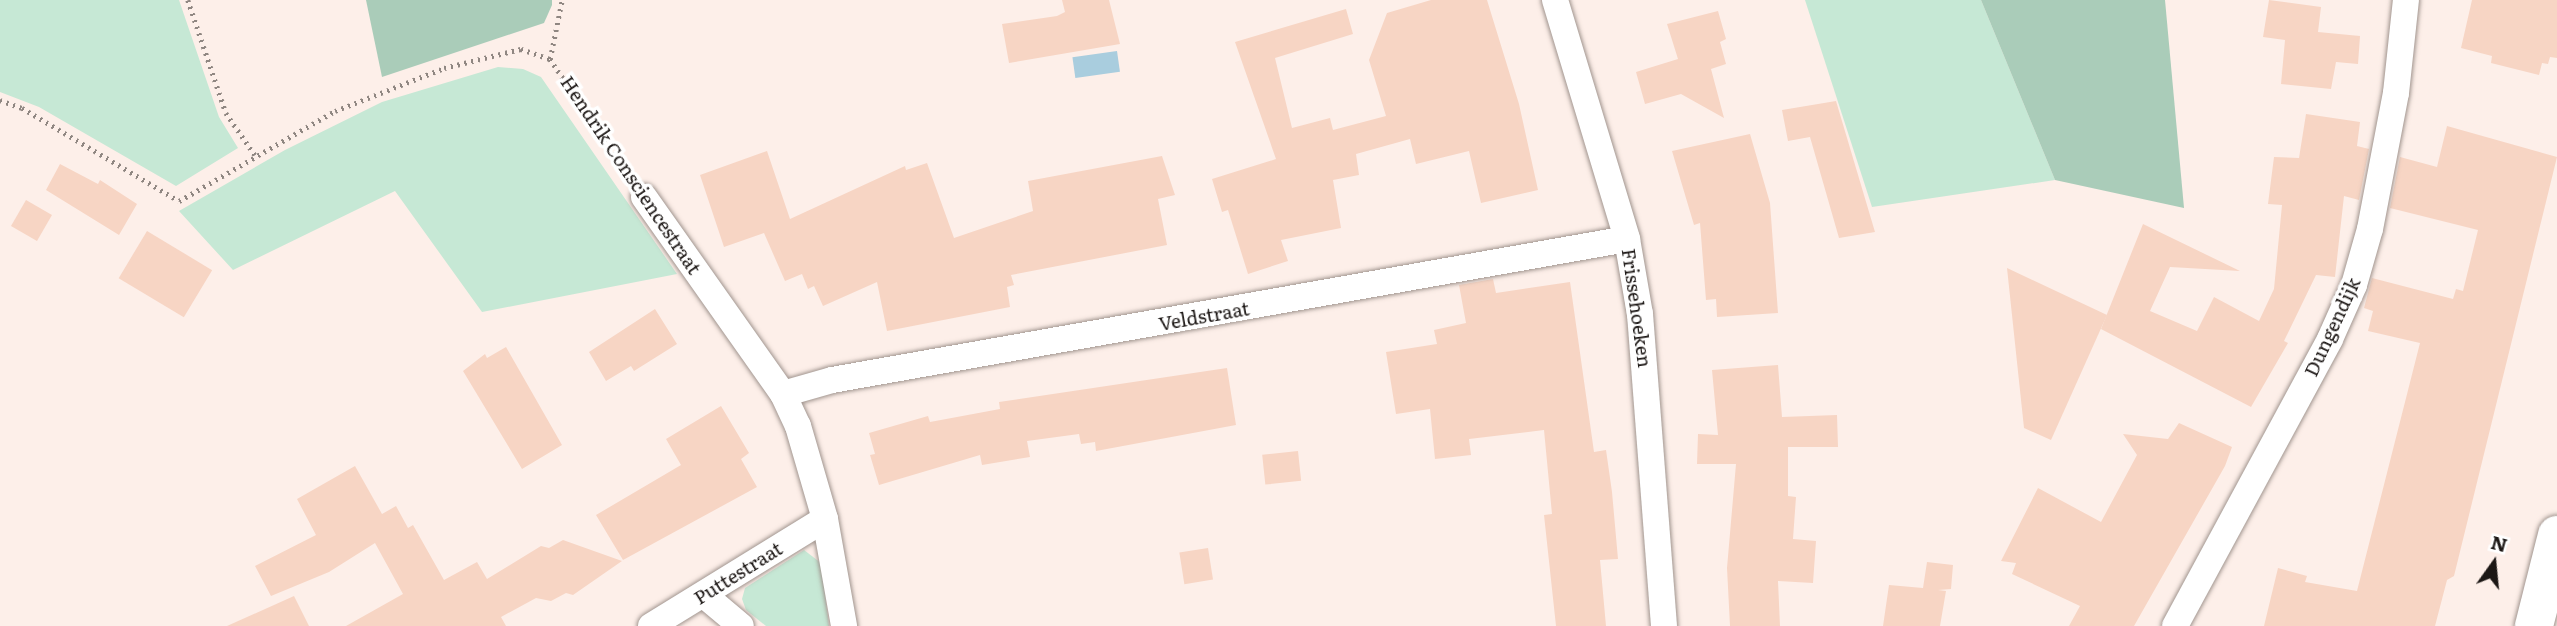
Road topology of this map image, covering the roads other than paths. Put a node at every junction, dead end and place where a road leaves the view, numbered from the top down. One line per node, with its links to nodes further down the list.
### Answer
1 (1555, 0): 4 (street, Frissehoeken)
2 (2406, 0): 13 (street, Dungendijk)
3 (644, 197): 5 (street, Hendrik Consciencestraat)
4 (1627, 239): 5 (street, Veldstraat); 12 (street, Frissehoeken)
5 (782, 394): 6 (street, Hendrik Consciencestraat)
6 (825, 519): 8 (street, Puttestraat); 11 (street, Hendrik Consciencestraat)
7 (2557, 535): 14 (main road)
8 (704, 595): 9 (street, Puttestraat); 10 (street)
9 (651, 626)
10 (741, 626)
11 (844, 626)
12 (1664, 626)
13 (2175, 626)
14 (2534, 626)

